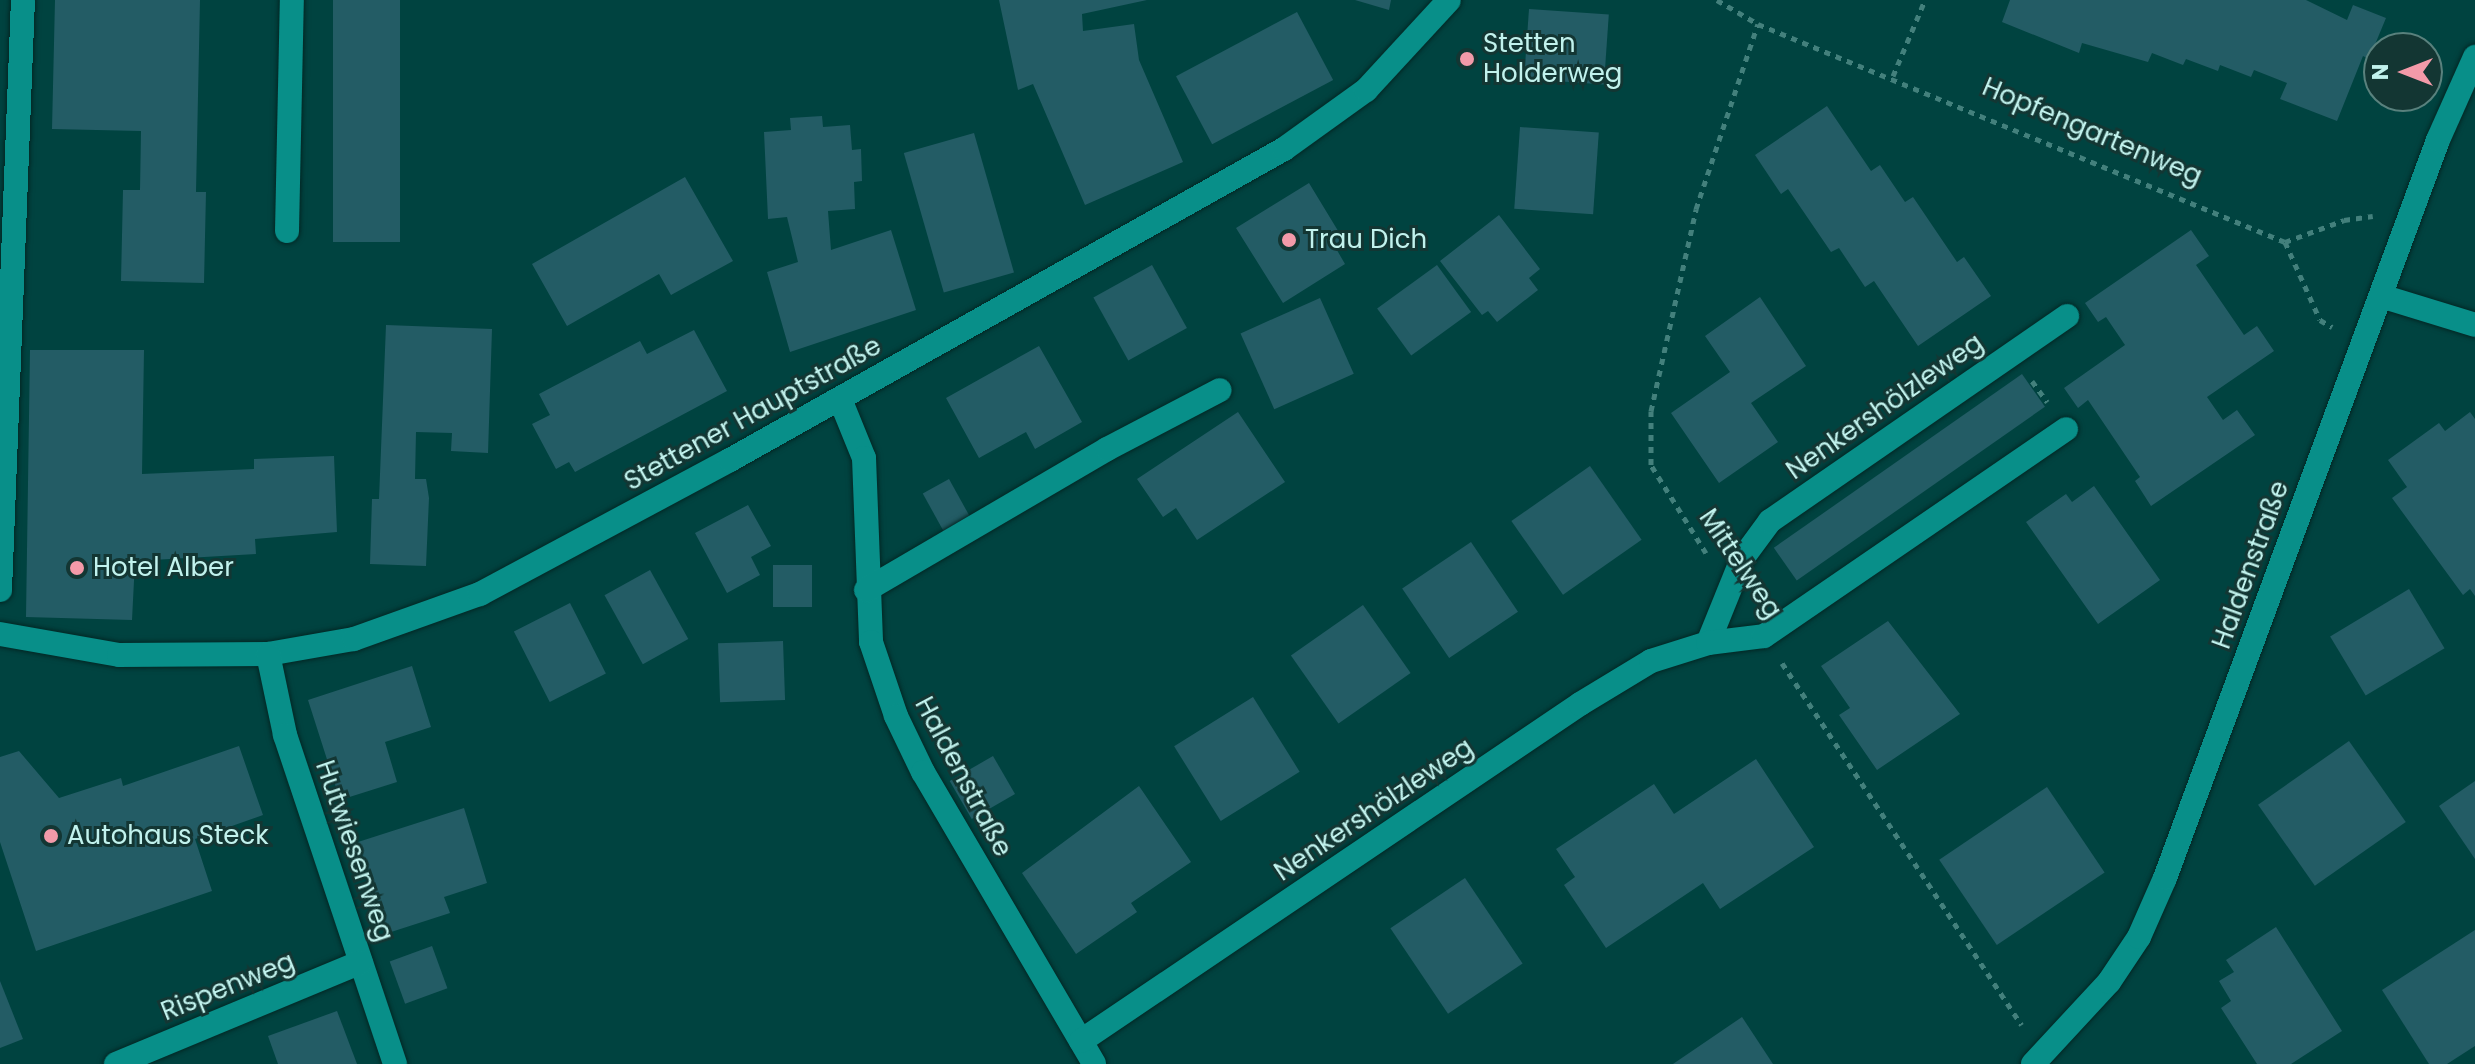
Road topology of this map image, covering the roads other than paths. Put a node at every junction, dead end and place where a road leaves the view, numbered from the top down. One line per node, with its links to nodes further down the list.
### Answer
1 (23, 0): 12 (street)
2 (292, 0): 5 (street)
3 (1449, 0): 10 (street, Stettener Hauptstraße)
4 (2475, 57): 6 (street, Haldenstraße)
5 (287, 231)
6 (2381, 296): 8 (street); 19 (street, Haldenstraße)
7 (2067, 316): 15 (street, Nenkershölzleweg)
8 (2475, 325)
9 (1220, 390): 13 (street)
10 (840, 399): 13 (street, Haldenstraße); 16 (street, Stettener Hauptstraße)
11 (2066, 429): 15 (street, Nenkershölzleweg)
12 (0, 590)
13 (866, 590): 18 (street, Haldenstraße)
14 (0, 634): 16 (street, Stettener Hauptstraße)
15 (1708, 643): 18 (street, Nenkershölzleweg)
16 (268, 654): 17 (street, Hutwiesenweg)
17 (361, 962): 20 (street, Rispenweg); 21 (street, Hutwiesenweg)
18 (1081, 1041): 22 (street, Haldenstraße)
19 (2038, 1060)
20 (116, 1064)
21 (395, 1064)
22 (1094, 1064)

